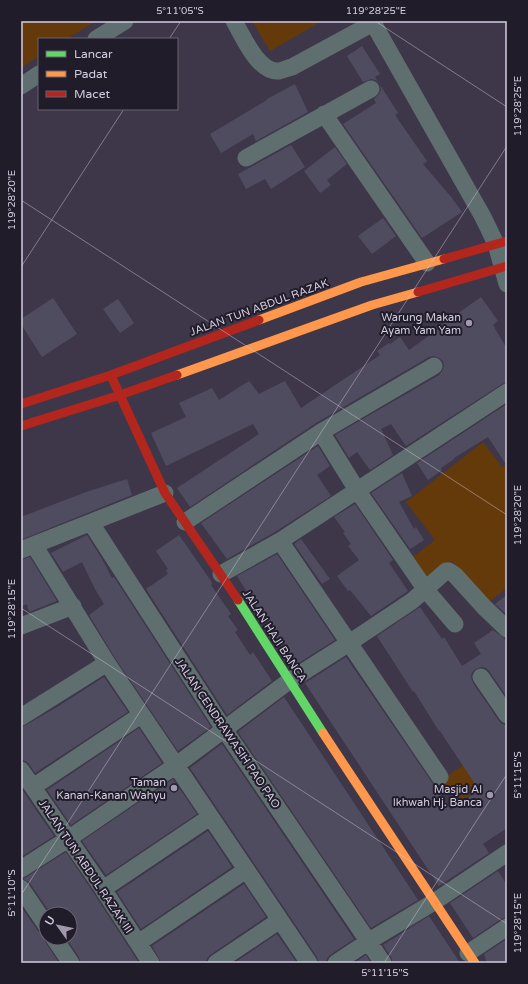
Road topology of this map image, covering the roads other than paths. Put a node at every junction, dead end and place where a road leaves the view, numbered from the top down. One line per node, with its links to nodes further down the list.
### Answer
1 (125, 21): 4 (street)
2 (234, 21): 3 (street)
3 (372, 22): 10 (street)
4 (98, 38)
5 (38, 75): 6 (street)
6 (21, 86)
7 (371, 89): 8 (street)
8 (324, 114): 9 (street); 11 (street)
9 (246, 158)
10 (501, 243): 11 (main road, JALAN TUN ABDUL RAZAK); 12 (street)
11 (426, 263): 15 (main road, JALAN TUN ABDUL RAZAK)
12 (504, 267): 13 (street); 17 (main road)
13 (507, 284)
14 (434, 366): 20 (street)
15 (111, 375): 17 (main road, JALAN HAJI BANCA); 18 (main road, JALAN TUN ABDUL RAZAK)
16 (507, 392): 21 (street)
17 (120, 394): 19 (main road); 22 (main road, JALAN HAJI BANCA)
18 (21, 404)
19 (21, 426)
20 (321, 432): 21 (street); 23 (street)
21 (357, 490): 25 (street); 28 (street)
22 (165, 493): 23 (main road, JALAN HAJI BANCA); 24 (street)
23 (185, 522): 27 (main road, JALAN HAJI BANCA)
24 (91, 523): 26 (street); 40 (street, JALAN CENDRAWASIH PAO PAO)
25 (280, 541): 27 (street); 33 (street)
26 (28, 547): 29 (street)
27 (221, 574): 36 (main road, JALAN HAJI BANCA)
28 (426, 590): 30 (street); 32 (street); 33 (street)
29 (73, 606): 31 (street); 34 (street)
30 (455, 624)
31 (21, 626)
32 (507, 629)
33 (349, 643): 36 (street); 43 (street)
34 (107, 663): 38 (street); 39 (street)
35 (481, 677): 37 (street)
36 (289, 681): 40 (street); 52 (main road, JALAN HAJI BANCA)
37 (506, 712)
38 (141, 715): 41 (street); 44 (street)
39 (21, 717)
40 (224, 729): 41 (street); 56 (street, JALAN CENDRAWASIH PAO PAO)
41 (176, 766): 45 (street); 46 (street)
42 (21, 770): 44 (street, JALAN TUN ABDUL RAZAK III)
43 (440, 777)
44 (33, 787): 46 (street, JALAN TUN ABDUL RAZAK III)
45 (210, 817): 49 (street); 51 (street)
46 (68, 839): 48 (street); 51 (street, JALAN TUN ABDUL RAZAK III)
47 (505, 860): 52 (street)
48 (21, 869)
49 (246, 870): 54 (street); 57 (street)
50 (21, 888): 53 (street)
51 (103, 889): 57 (street, JALAN TUN ABDUL RAZAK III)
52 (434, 902): 56 (street); 59 (main road, JALAN HAJI BANCA)
53 (38, 914)
54 (280, 920): 62 (street); 63 (street)
55 (507, 927): 59 (street)
56 (369, 942): 64 (street); 65 (street, JALAN CENDRAWASIH PAO PAO)
57 (138, 943): 61 (street, JALAN TUN ABDUL RAZAK III)
58 (59, 946): 60 (street)
59 (471, 958)
60 (71, 963)
61 (151, 963)
62 (216, 963)
63 (309, 963)
64 (336, 963)
65 (383, 963)

